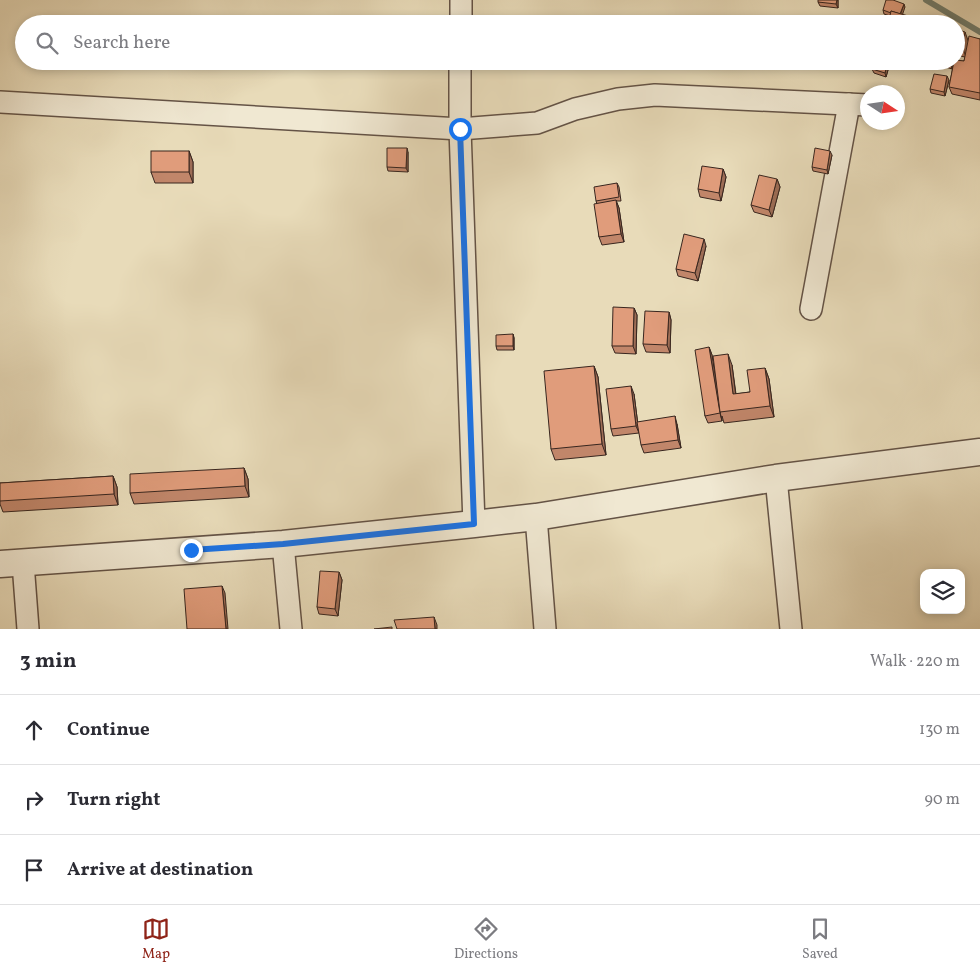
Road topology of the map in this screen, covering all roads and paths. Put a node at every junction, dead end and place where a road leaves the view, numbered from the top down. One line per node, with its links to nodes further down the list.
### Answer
1 (461, 0): 2 (street)
2 (461, 15)
3 (460, 70): 6 (street)
4 (0, 102): 6 (street)
5 (858, 104): 6 (street); 7 (street)
6 (460, 129): 11 (street)
7 (811, 309)
8 (980, 452): 9 (street)
9 (776, 478): 10 (street); 17 (street)
10 (536, 516): 11 (street); 16 (street)
11 (474, 524): 12 (street)
12 (283, 544): 13 (street); 15 (street)
13 (12, 564): 14 (street)
14 (28, 629)
15 (290, 629)
16 (545, 629)
17 (791, 629)

